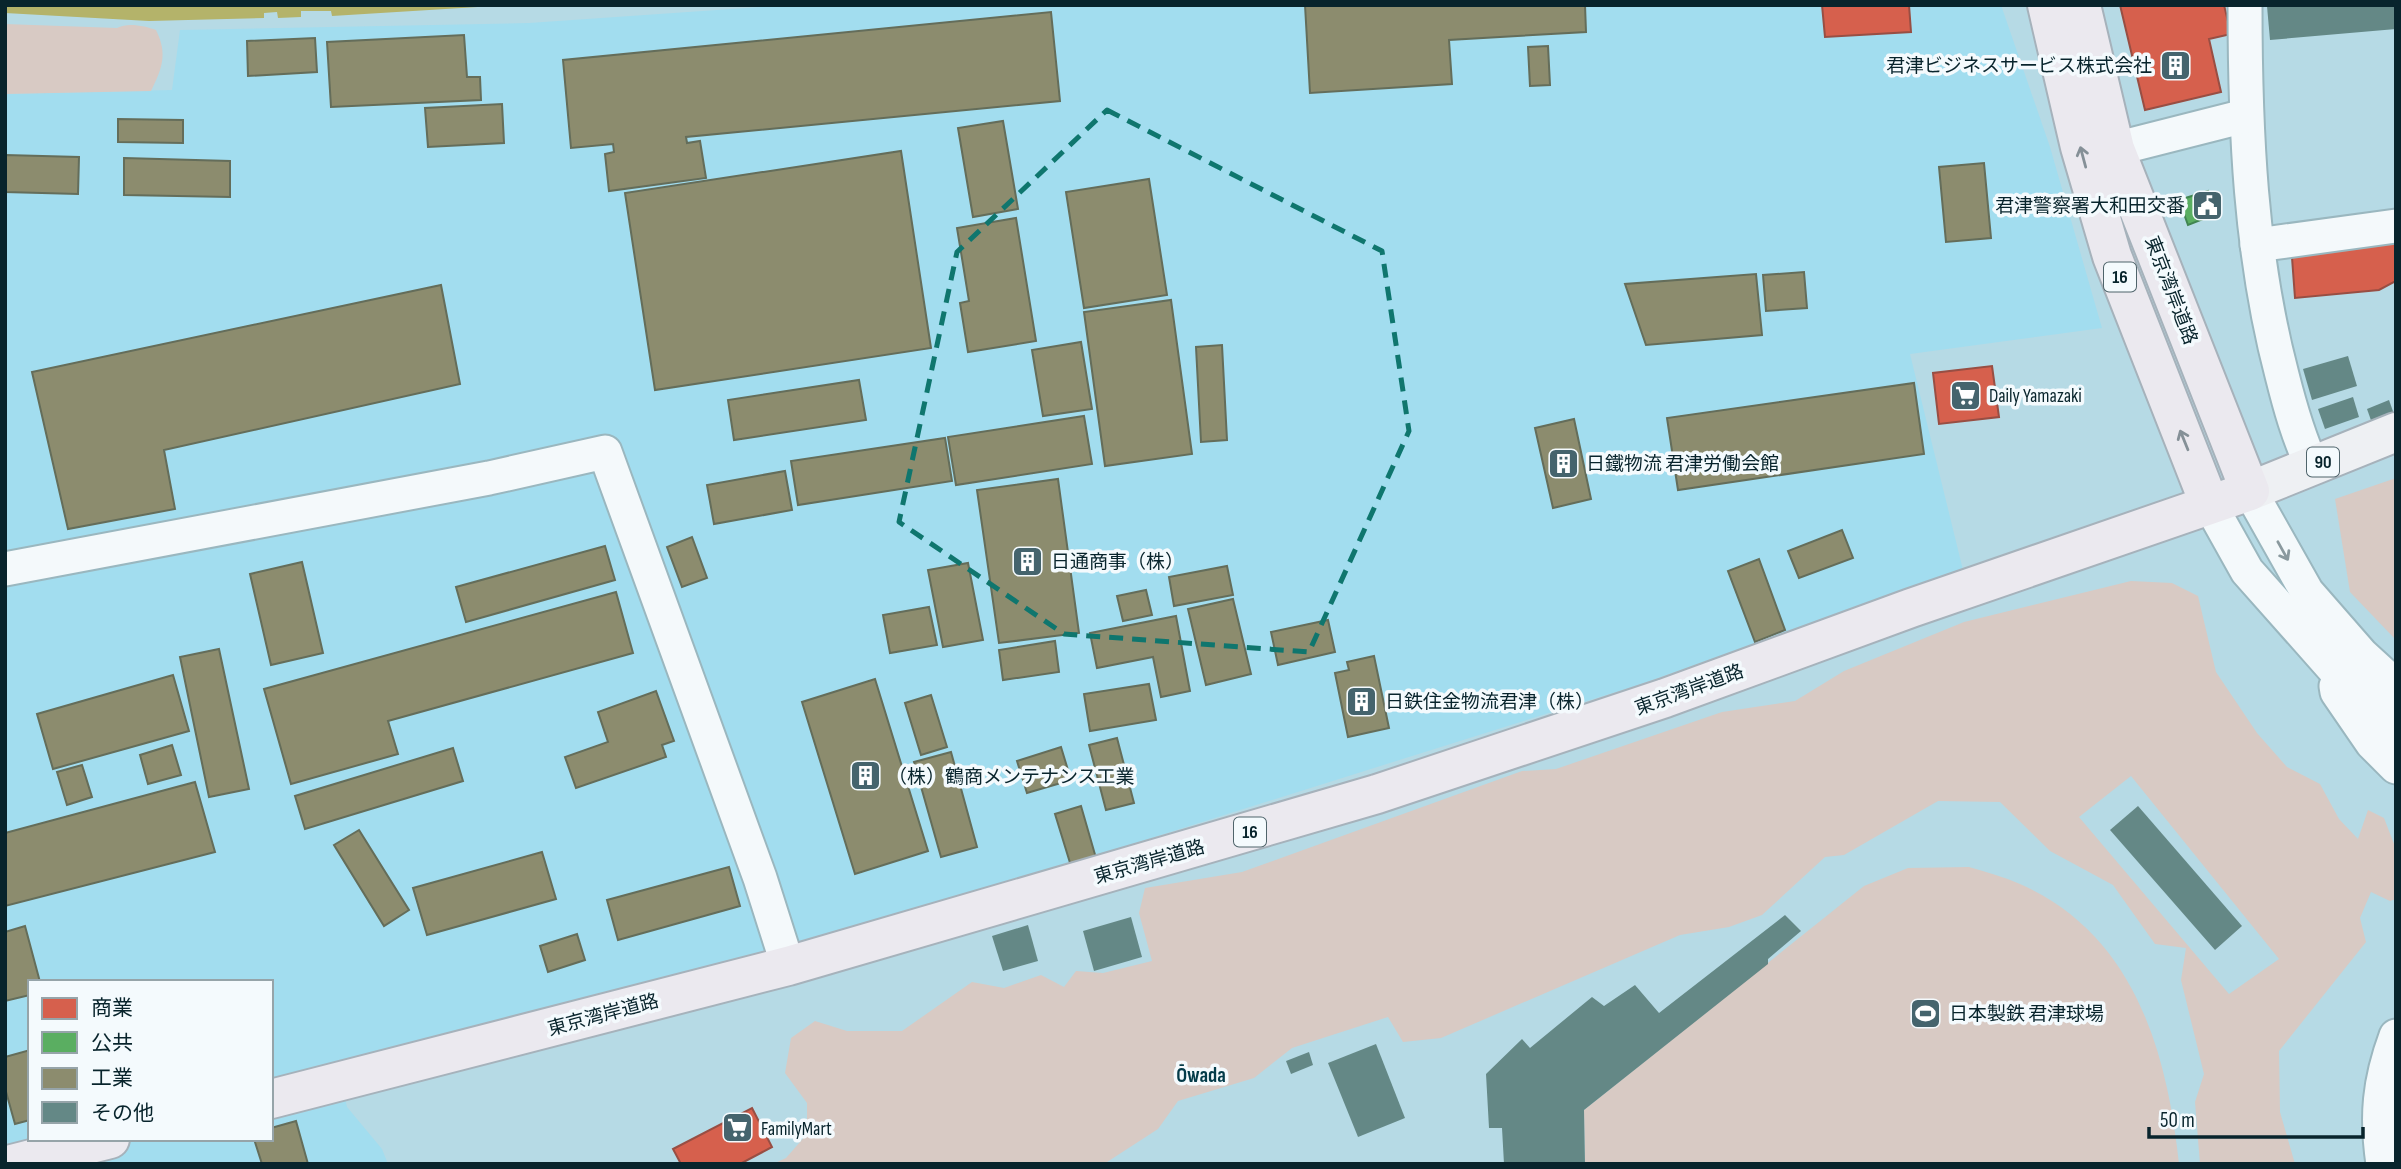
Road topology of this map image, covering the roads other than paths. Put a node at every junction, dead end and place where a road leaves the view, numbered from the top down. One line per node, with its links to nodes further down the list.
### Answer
1 (2047, 5): 11 (highway, 16, one-way to 1)
2 (2081, 5): 5 (highway, 東京湾岸道路 / 16)
3 (2245, 5): 4 (street)
4 (2245, 116): 5 (street); 7 (street)
5 (2115, 149): 10 (highway, 東京湾岸道路 / 16)
6 (2396, 226): 7 (street)
7 (2258, 246): 9 (street)
8 (2396, 432): 9 (main road, 90)
9 (2312, 466): 10 (main road, 90)
10 (2250, 491): 11 (highway, 東京湾岸道路 / 16); 14 (street, one-way to 14)
11 (2209, 503): 13 (street); 17 (highway, 東京湾岸道路 / 16)
12 (5, 569): 17 (street)
13 (2333, 668): 15 (street); 16 (street)
14 (2396, 685)
15 (2396, 726)
16 (2396, 768)
17 (788, 966): 19 (highway, 東京湾岸道路 / 16)
18 (2396, 1036): 22 (street)
19 (273, 1098)
20 (102, 1141): 21 (highway)
21 (12, 1164)
22 (2383, 1164)

